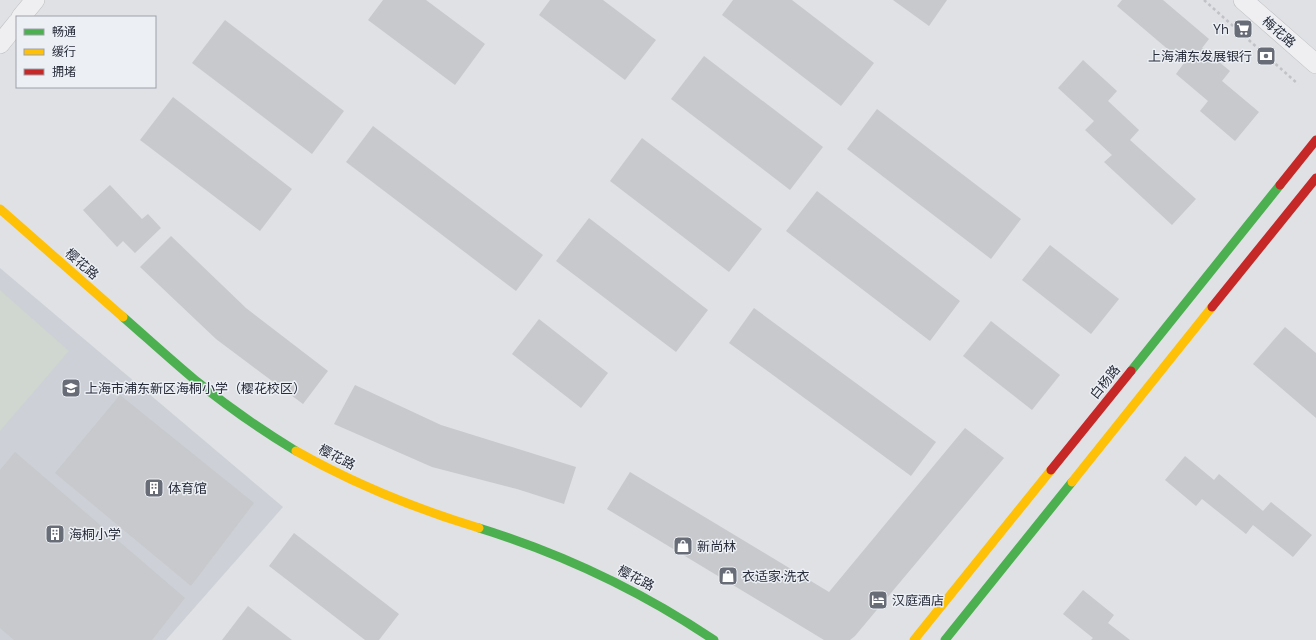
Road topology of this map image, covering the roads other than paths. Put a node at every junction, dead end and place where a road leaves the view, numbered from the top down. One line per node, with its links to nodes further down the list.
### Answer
1 (35, 0): 3 (street)
2 (1243, 0): 6 (street, 梅花路)
3 (23, 16)
4 (16, 24): 5 (street)
5 (0, 44)
6 (1316, 64)
7 (1316, 140): 11 (main road, 白杨路)
8 (1316, 178): 12 (main road)
9 (0, 209): 10 (main road, 樱花路)
10 (714, 640)
11 (914, 640)
12 (945, 640)

